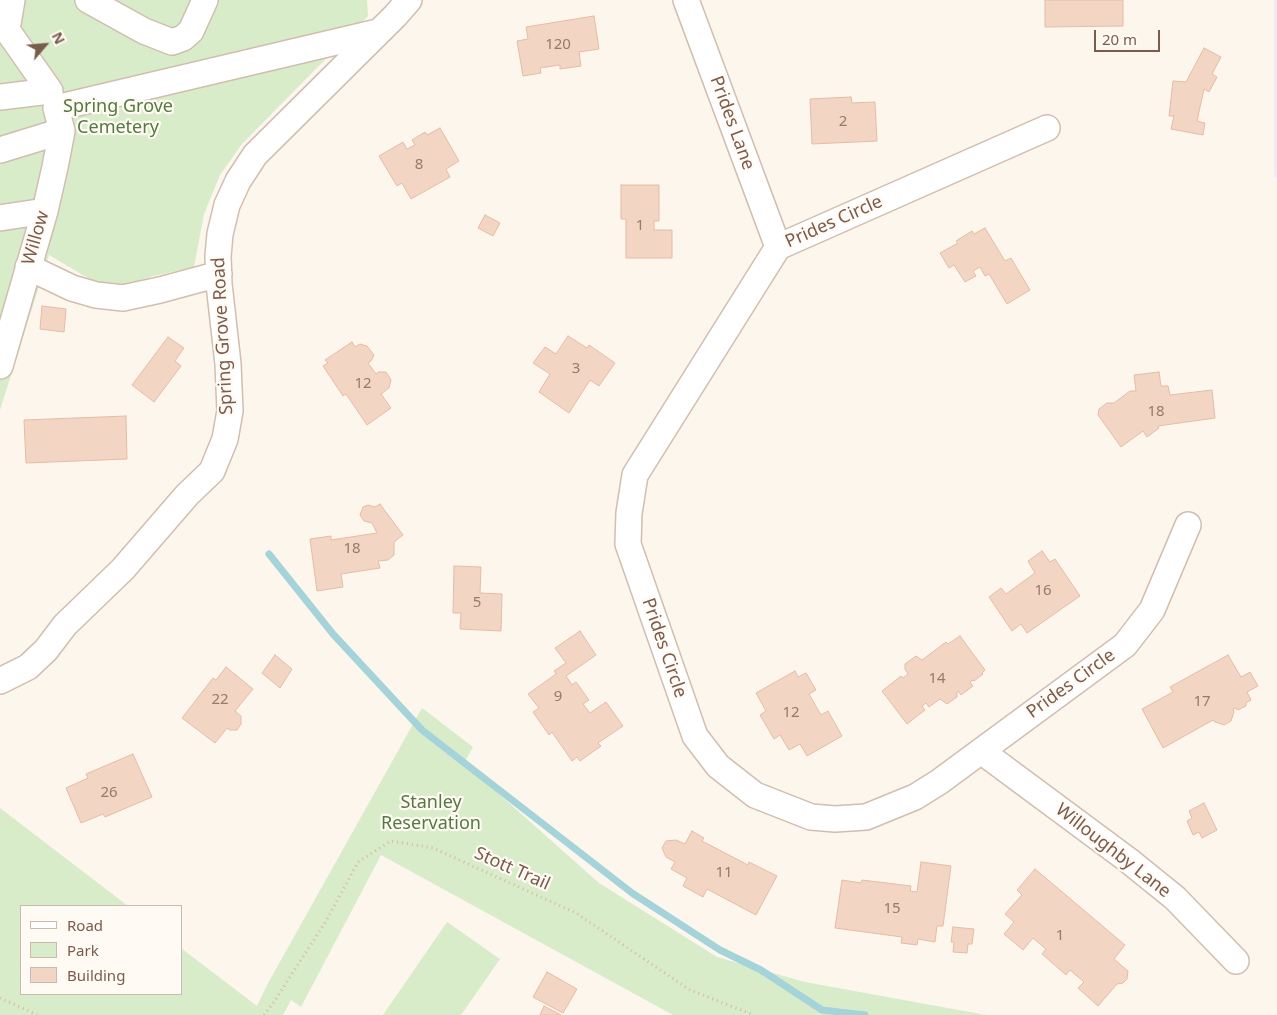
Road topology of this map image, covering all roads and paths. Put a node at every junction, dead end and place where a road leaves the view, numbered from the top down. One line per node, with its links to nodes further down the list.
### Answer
1 (12, 0): 6 (street)
2 (88, 0): 3 (street)
3 (205, 0)
4 (409, 0): 7 (street, Spring Grove Road)
5 (686, 0): 14 (street, Prides Lane)
6 (4, 29): 9 (street)
7 (378, 32): 9 (street); 16 (street, Spring Grove Road)
8 (0, 97): 9 (street)
9 (56, 110): 11 (street); 12 (street, Willow)
10 (1047, 128): 14 (street, Prides Circle)
11 (0, 150)
12 (44, 211): 13 (street); 15 (street, Willow)
13 (0, 218)
14 (778, 247): 20 (street, Prides Circle)
15 (28, 267): 16 (street); 17 (street, Willow)
16 (219, 274): 19 (street, Spring Grove Road)
17 (0, 366)
18 (1188, 525): 20 (street, Prides Circle)
19 (0, 681)
20 (981, 750): 21 (street, Willoughby Lane)
21 (1236, 961)
22 (0, 998): 23 (path)
23 (37, 1015)
24 (264, 1015): 25 (path, Stott Trail)
25 (754, 1015)

